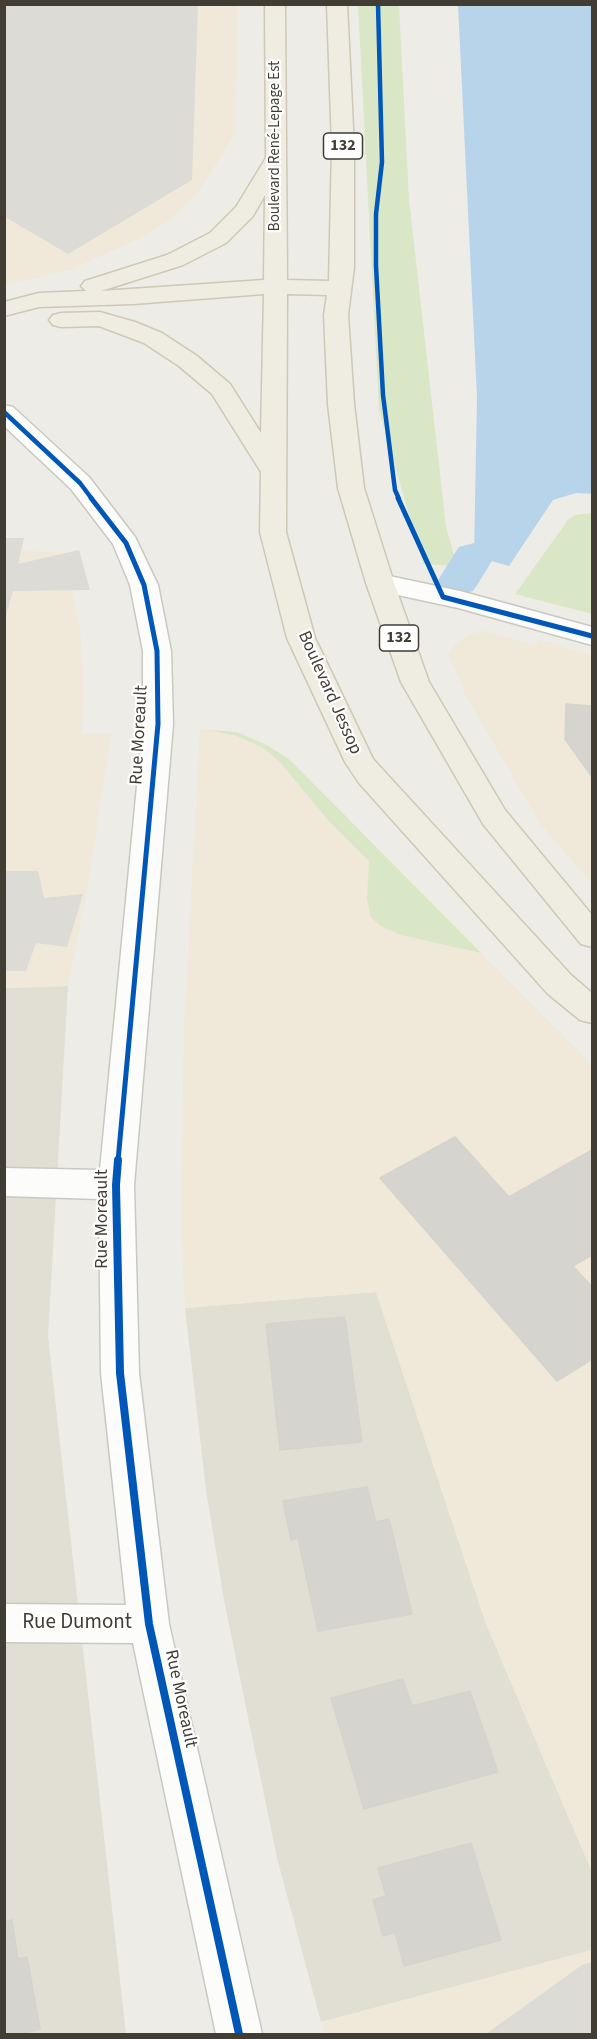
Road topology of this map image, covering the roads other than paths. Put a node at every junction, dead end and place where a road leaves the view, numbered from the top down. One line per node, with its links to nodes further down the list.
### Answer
1 (275, 4): 3 (main road, Boulevard René-Lepage Est)
2 (337, 4): 5 (main road, 132)
3 (277, 158): 4 (main road, Boulevard René-Lepage Est); 7 (main road)
4 (276, 287): 5 (main road); 7 (main road); 9 (main road, Boulevard Jessop)
5 (339, 288): 10 (main road, 132)
6 (4, 309): 7 (main road)
7 (40, 315): 9 (main road)
8 (4, 412): 15 (street, Rue Moreault)
9 (273, 471): 13 (main road, Boulevard Jessop)
10 (380, 583): 11 (street); 12 (main road, 132)
11 (592, 636)
12 (592, 936)
13 (592, 1011)
14 (4, 1182): 15 (street)
15 (116, 1185): 17 (street, Rue Moreault)
16 (4, 1623): 17 (street, Rue Dumont)
17 (149, 1624): 18 (street, Rue Moreault)
18 (238, 2034)

